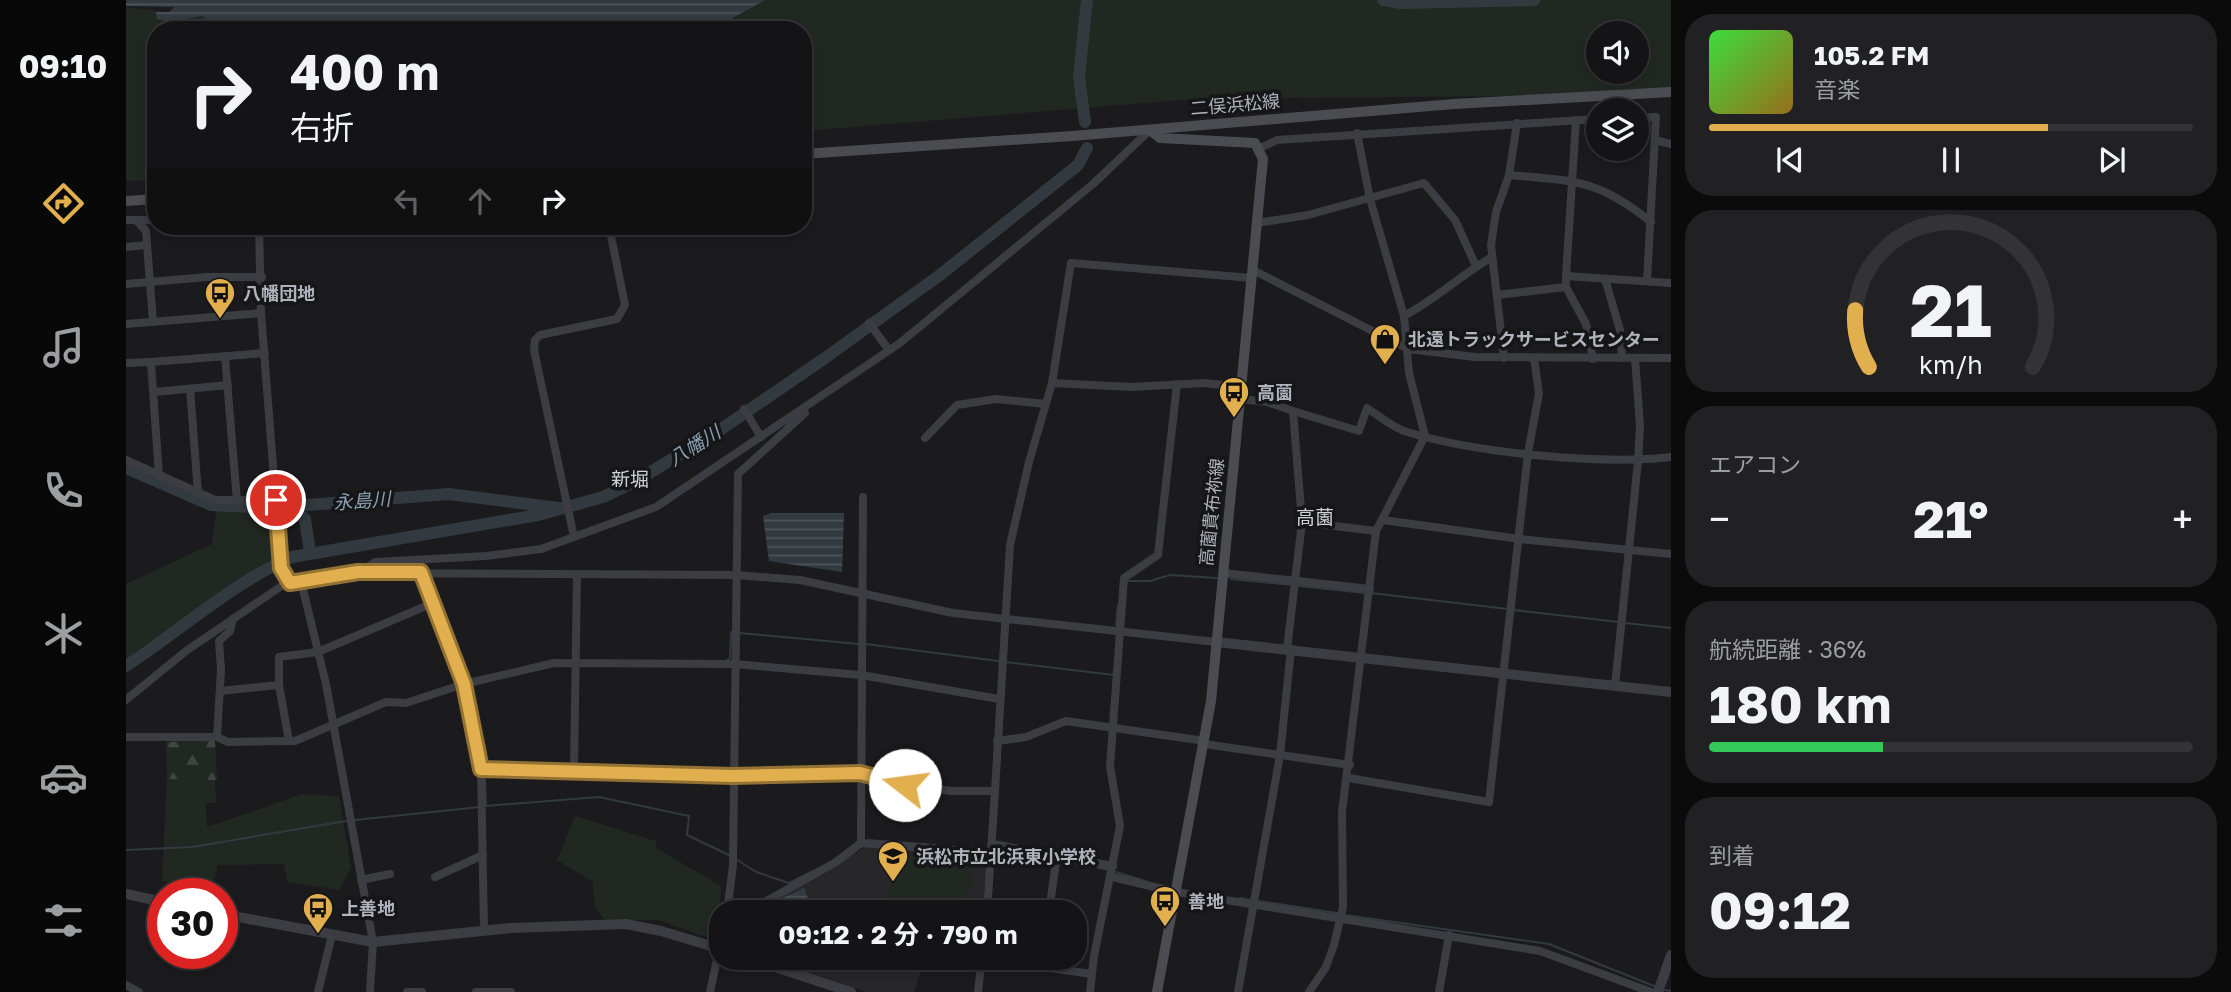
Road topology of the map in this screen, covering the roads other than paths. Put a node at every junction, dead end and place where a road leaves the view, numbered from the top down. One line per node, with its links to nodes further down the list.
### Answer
1 (1671, 93): 6 (main road, 二俣浜松線)
2 (1649, 117): 8 (street)
3 (1576, 120): 4 (street); 5 (street); 13 (street)
4 (1586, 120)
5 (1517, 123): 7 (street); 12 (street)
6 (1150, 130): 10 (main road); 11 (main road, 二俣浜松線); 44 (street)
7 (1357, 133): 10 (street); 15 (street)
8 (1656, 140): 9 (street); 20 (street)
9 (1671, 144)
10 (1260, 148): 21 (main road, 高薗貴布祢線)
11 (812, 153)
12 (1509, 175): 13 (street); 26 (street)
13 (1571, 179): 20 (street); 29 (street)
14 (147, 200): 16 (main road)
15 (1370, 200): 21 (street); 27 (street); 39 (street)
16 (126, 201)
17 (126, 220): 19 (street)
18 (147, 220): 19 (street)
19 (137, 221): 24 (street)
20 (1651, 222): 32 (street)
21 (1257, 223): 28 (main road, 高薗貴布祢線)
22 (260, 235): 30 (street)
23 (610, 235): 81 (street)
24 (147, 245): 25 (street); 33 (street)
25 (126, 247)
26 (1492, 257): 27 (street); 37 (street)
27 (1476, 266): 39 (street)
28 (1252, 274): 43 (street); 55 (street); 58 (main road, 高薗貴布祢線)
29 (1566, 276): 31 (street); 36 (street)
30 (262, 277): 33 (street); 38 (street)
31 (1605, 279): 32 (street); 49 (street)
32 (1647, 281): 34 (street)
33 (149, 282): 35 (street); 40 (street)
34 (1671, 283)
35 (126, 284)
36 (1566, 287): 37 (street); 52 (street)
37 (1497, 295): 47 (street)
38 (261, 313): 40 (street); 45 (street)
39 (1404, 316): 43 (street)
40 (153, 322): 42 (street)
41 (869, 323): 44 (street)
42 (126, 324)
43 (1408, 349): 47 (street); 66 (street)
44 (889, 350): 61 (street)
45 (265, 352): 46 (street); 77 (street)
46 (225, 356): 53 (street); 57 (street)
47 (1504, 358): 48 (street)
48 (1535, 358): 52 (street); 69 (street)
49 (1622, 358): 50 (street); 52 (street)
50 (1634, 358): 51 (street); 72 (street)
51 (1671, 358)
52 (1593, 359)
53 (151, 362): 54 (street); 60 (street)
54 (126, 363)
55 (1052, 383): 56 (street); 63 (street)
56 (1177, 384): 58 (street); 98 (street)
57 (228, 385): 59 (street); 76 (street)
58 (1242, 387): 62 (main road, 高薗貴布祢線)
59 (190, 389): 60 (street); 74 (street)
60 (154, 391): 73 (street)
61 (821, 397): 67 (street); 89 (street)
62 (1240, 400): 65 (street); 87 (main road, 高薗貴布祢線)
63 (1046, 404): 68 (street); 96 (street)
64 (744, 409): 67 (street)
65 (1293, 411): 66 (street); 79 (street)
66 (1425, 436): 69 (street); 78 (street)
67 (761, 437): 81 (street)
68 (925, 438)
69 (1528, 453): 72 (street); 82 (street)
70 (1671, 457): 72 (street)
71 (126, 460): 73 (street)
72 (1639, 461): 83 (street)
73 (159, 476): 74 (street)
74 (198, 493): 76 (street)
75 (863, 497): 94 (street)
76 (237, 501): 77 (street)
77 (276, 501): 91 (street)
78 (1383, 520): 80 (street); 82 (street)
79 (1302, 522): 80 (street); 92 (street)
80 (1376, 531): 93 (street)
81 (574, 537): 85 (street)
82 (1520, 539): 83 (street); 105 (street)
83 (1629, 549): 84 (street); 109 (street)
84 (1671, 554)
85 (358, 572): 86 (street); 90 (street)
86 (421, 572): 88 (street); 95 (street)
87 (1223, 573): 92 (street); 99 (main road, 高薗貴布祢線)
88 (577, 574): 89 (street); 103 (street)
89 (736, 575): 94 (street); 104 (street)
90 (301, 581): 91 (street); 101 (street)
91 (290, 583): 97 (street)
92 (1294, 583): 93 (street); 100 (street)
93 (1370, 591): 102 (street)
94 (862, 593): 96 (street); 106 (street)
95 (433, 603): 101 (street); 107 (street)
96 (1003, 617): 98 (street); 112 (street)
97 (233, 619): 110 (street); 113 (street)
98 (1119, 630): 99 (street); 115 (street)
99 (1216, 642): 100 (street); 120 (main road, 高薗貴布祢線)
100 (1289, 649): 102 (street); 121 (street)
101 (318, 652): 108 (street); 114 (street)
102 (1362, 658): 105 (street); 122 (street)
103 (576, 663): 104 (street); 107 (street); 124 (street)
104 (734, 664): 106 (street); 126 (street)
105 (1504, 674): 109 (street); 127 (street)
106 (861, 675): 112 (street); 125 (street)
107 (464, 684): 114 (street); 123 (street)
108 (279, 685): 110 (street); 118 (street)
109 (1615, 686): 111 (street)
110 (220, 691): 117 (street)
111 (1671, 692)
112 (999, 699): 119 (street)
113 (126, 700)
114 (333, 724): 118 (street); 137 (street)
115 (1112, 725): 119 (street); 120 (street); 133 (street)
116 (126, 737): 117 (street)
117 (217, 737): 118 (street)
118 (289, 741)
119 (997, 741): 128 (street)
120 (1204, 742): 121 (street); 138 (main road, 高薗貴布祢線)
121 (1280, 755): 122 (street); 145 (street)
122 (1350, 765): 127 (street)
123 (481, 769): 124 (street); 131 (street)
124 (574, 770): 126 (street)
125 (860, 773): 126 (street); 128 (street); 129 (street)
126 (733, 776): 141 (street)
127 (1349, 778): 147 (street)
128 (995, 791): 130 (street)
129 (861, 843): 130 (street); 142 (street)
130 (992, 849): 132 (street); 143 (street)
131 (483, 855): 135 (street); 148 (street)
132 (1057, 858): 133 (street); 144 (street)
133 (1113, 866): 136 (street)
134 (390, 874): 137 (street)
135 (435, 877)
136 (1112, 877): 138 (street); 158 (street)
137 (361, 880): 151 (street)
138 (1176, 892): 145 (street); 171 (main road, 高薗貴布祢線)
139 (126, 894): 140 (street)
140 (147, 899)
141 (728, 900)
142 (768, 900)
143 (988, 900)
144 (1051, 900)
145 (1254, 905): 147 (street); 172 (street)
146 (238, 917): 149 (street)
147 (1340, 919): 150 (street); 173 (street)
148 (484, 930): 151 (street); 152 (street)
149 (332, 935): 151 (street); 161 (street)
150 (1449, 935): 174 (street); 175 (street)
151 (373, 942): 162 (street)
152 (709, 943)
153 (1671, 955): 176 (street)
154 (715, 970): 167 (street)
155 (784, 970): 168 (street)
156 (981, 970): 169 (street)
157 (1063, 970): 158 (street)
158 (1092, 974): 170 (street)
159 (127, 987): 160 (street)
160 (139, 992)
161 (318, 992)
162 (370, 992)
163 (407, 992): 164 (street)
164 (422, 992)
165 (476, 992): 166 (street)
166 (512, 992)
167 (710, 992)
168 (851, 992)
169 (978, 992)
170 (1090, 992)
171 (1157, 992)
172 (1238, 992)
173 (1309, 992)
174 (1439, 992)
175 (1651, 992)
176 (1658, 992)

